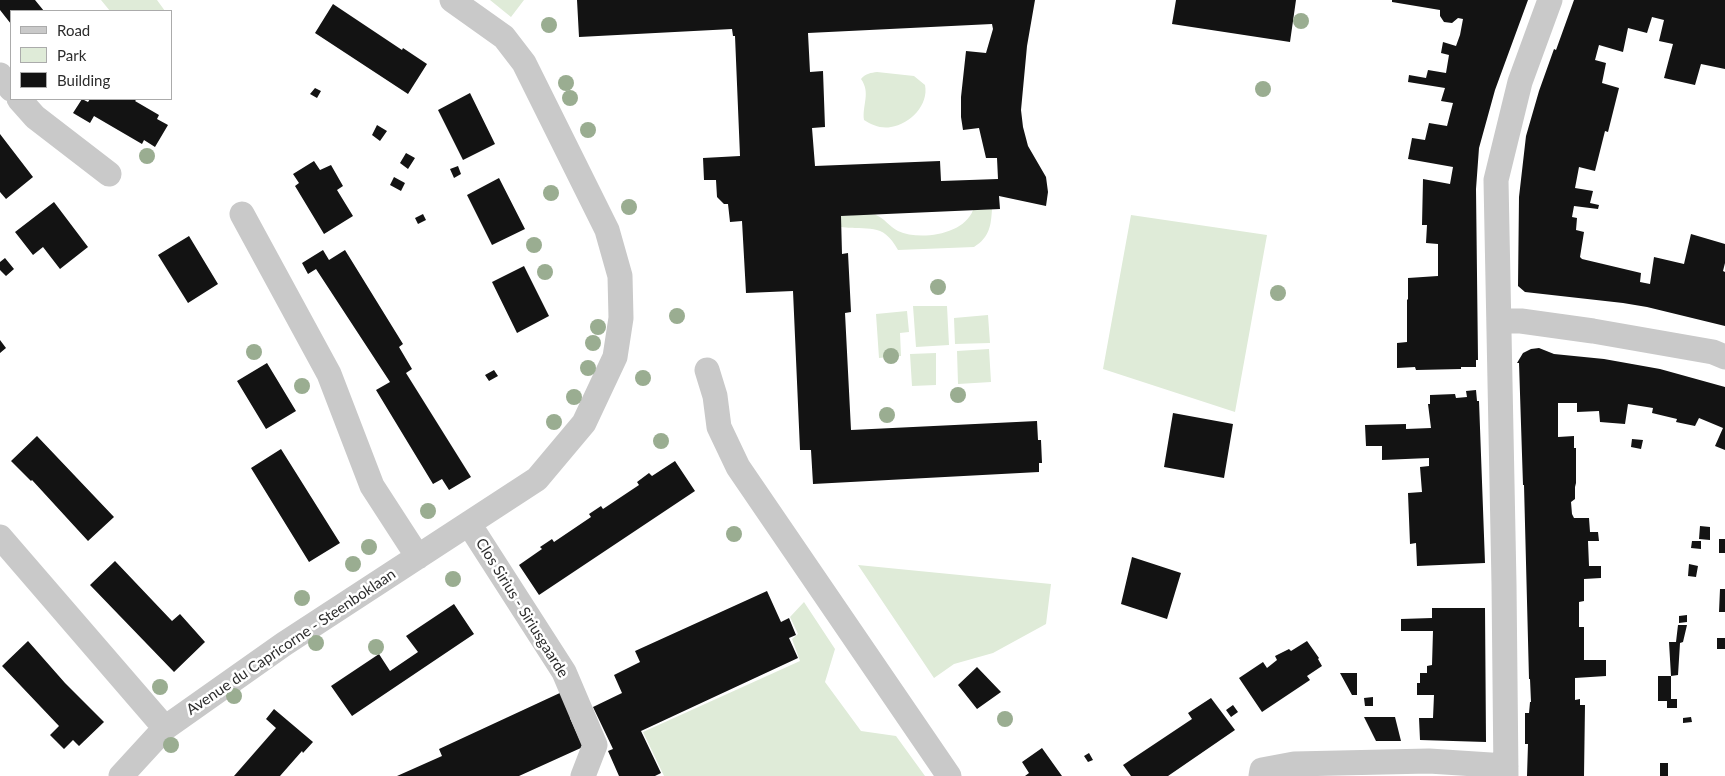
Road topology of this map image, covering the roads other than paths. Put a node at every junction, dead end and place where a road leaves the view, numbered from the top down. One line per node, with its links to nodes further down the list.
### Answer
1 (452, 0): 11 (street, Avenue du Capricorne - Steenboklaan)
2 (1550, 0): 8 (street)
3 (0, 75): 4 (street)
4 (10, 88)
5 (20, 100): 6 (street)
6 (109, 174)
7 (242, 214): 13 (street)
8 (1500, 321): 9 (street); 15 (street)
9 (1725, 357)
10 (707, 370): 19 (street)
11 (468, 524): 13 (street, Avenue du Capricorne - Steenboklaan); 18 (street, Clos Sirius - Siriusgaarde)
12 (0, 537): 14 (street)
13 (418, 556): 14 (street, Avenue du Capricorne - Steenboklaan)
14 (165, 728): 17 (street, Avenue du Capricorne - Steenboklaan)
15 (1506, 771): 16 (street)
16 (1258, 774)
17 (121, 776)
18 (582, 776)
19 (949, 776)

